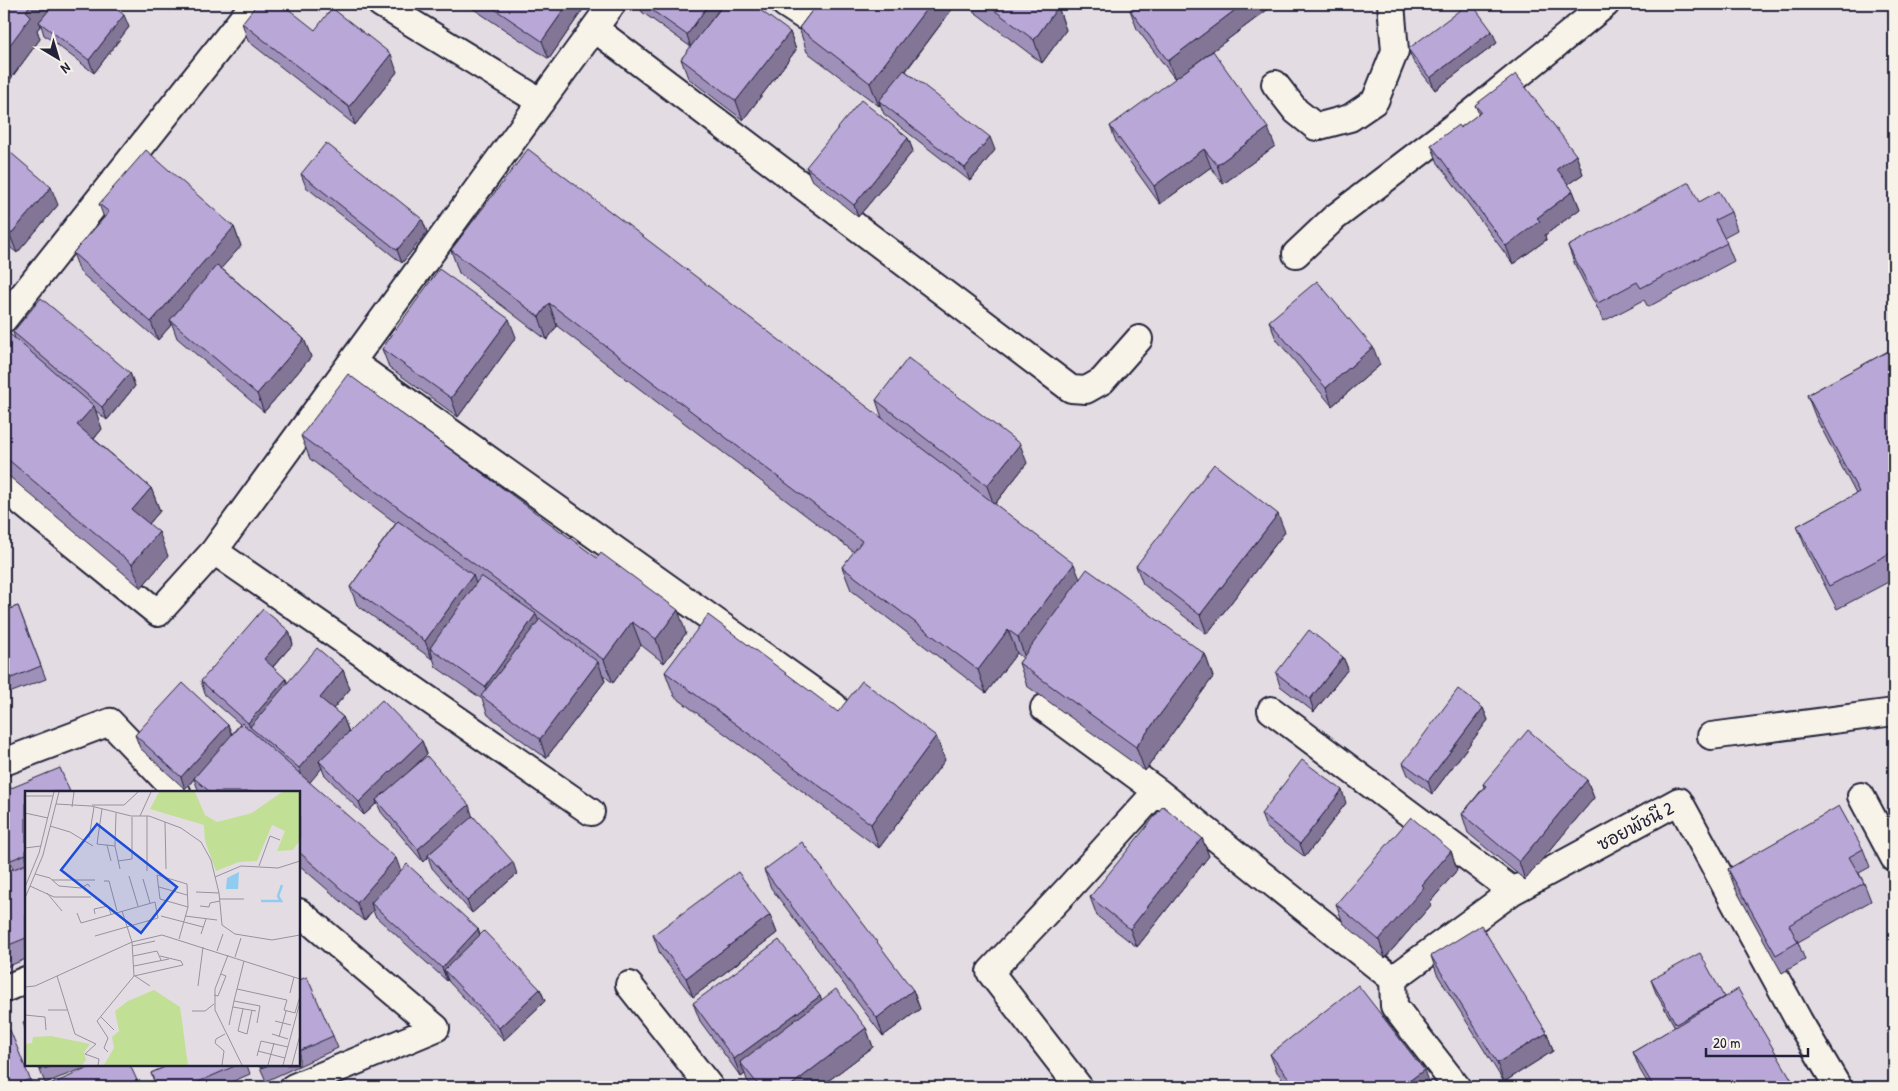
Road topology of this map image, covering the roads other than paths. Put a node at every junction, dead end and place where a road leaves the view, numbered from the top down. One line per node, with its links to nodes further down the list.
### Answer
1 (254, 4): 12 (street)
2 (381, 4): 10 (street)
3 (612, 4): 8 (street)
4 (785, 4): 5 (street)
5 (815, 4)
6 (1391, 4): 9 (street)
7 (1606, 4): 11 (street)
8 (595, 29): 10 (street); 13 (street)
9 (1275, 84)
10 (541, 102): 14 (street)
11 (1296, 254)
12 (4, 319)
13 (1139, 339)
14 (352, 362): 16 (street); 17 (street)
15 (4, 488): 16 (street)
16 (214, 551): 26 (street)
17 (834, 706)
18 (1044, 708): 24 (street)
19 (1271, 710): 28 (street)
20 (1894, 712): 21 (street)
21 (1711, 736)
22 (4, 762): 23 (street)
23 (176, 791)
24 (1157, 791): 30 (street); 36 (street)
25 (1861, 796): 27 (street)
26 (591, 812)
27 (1894, 858)
28 (1513, 891): 30 (street, ซอยพัชนี 2); 38 (street, ซอยพัชนี 2)
29 (300, 913): 34 (street)
30 (1392, 979): 37 (street)
31 (25, 980): 33 (street)
32 (629, 985): 35 (street)
33 (4, 989)
34 (294, 1087)
35 (710, 1087)
36 (1080, 1087)
37 (1457, 1087)
38 (1838, 1087)

